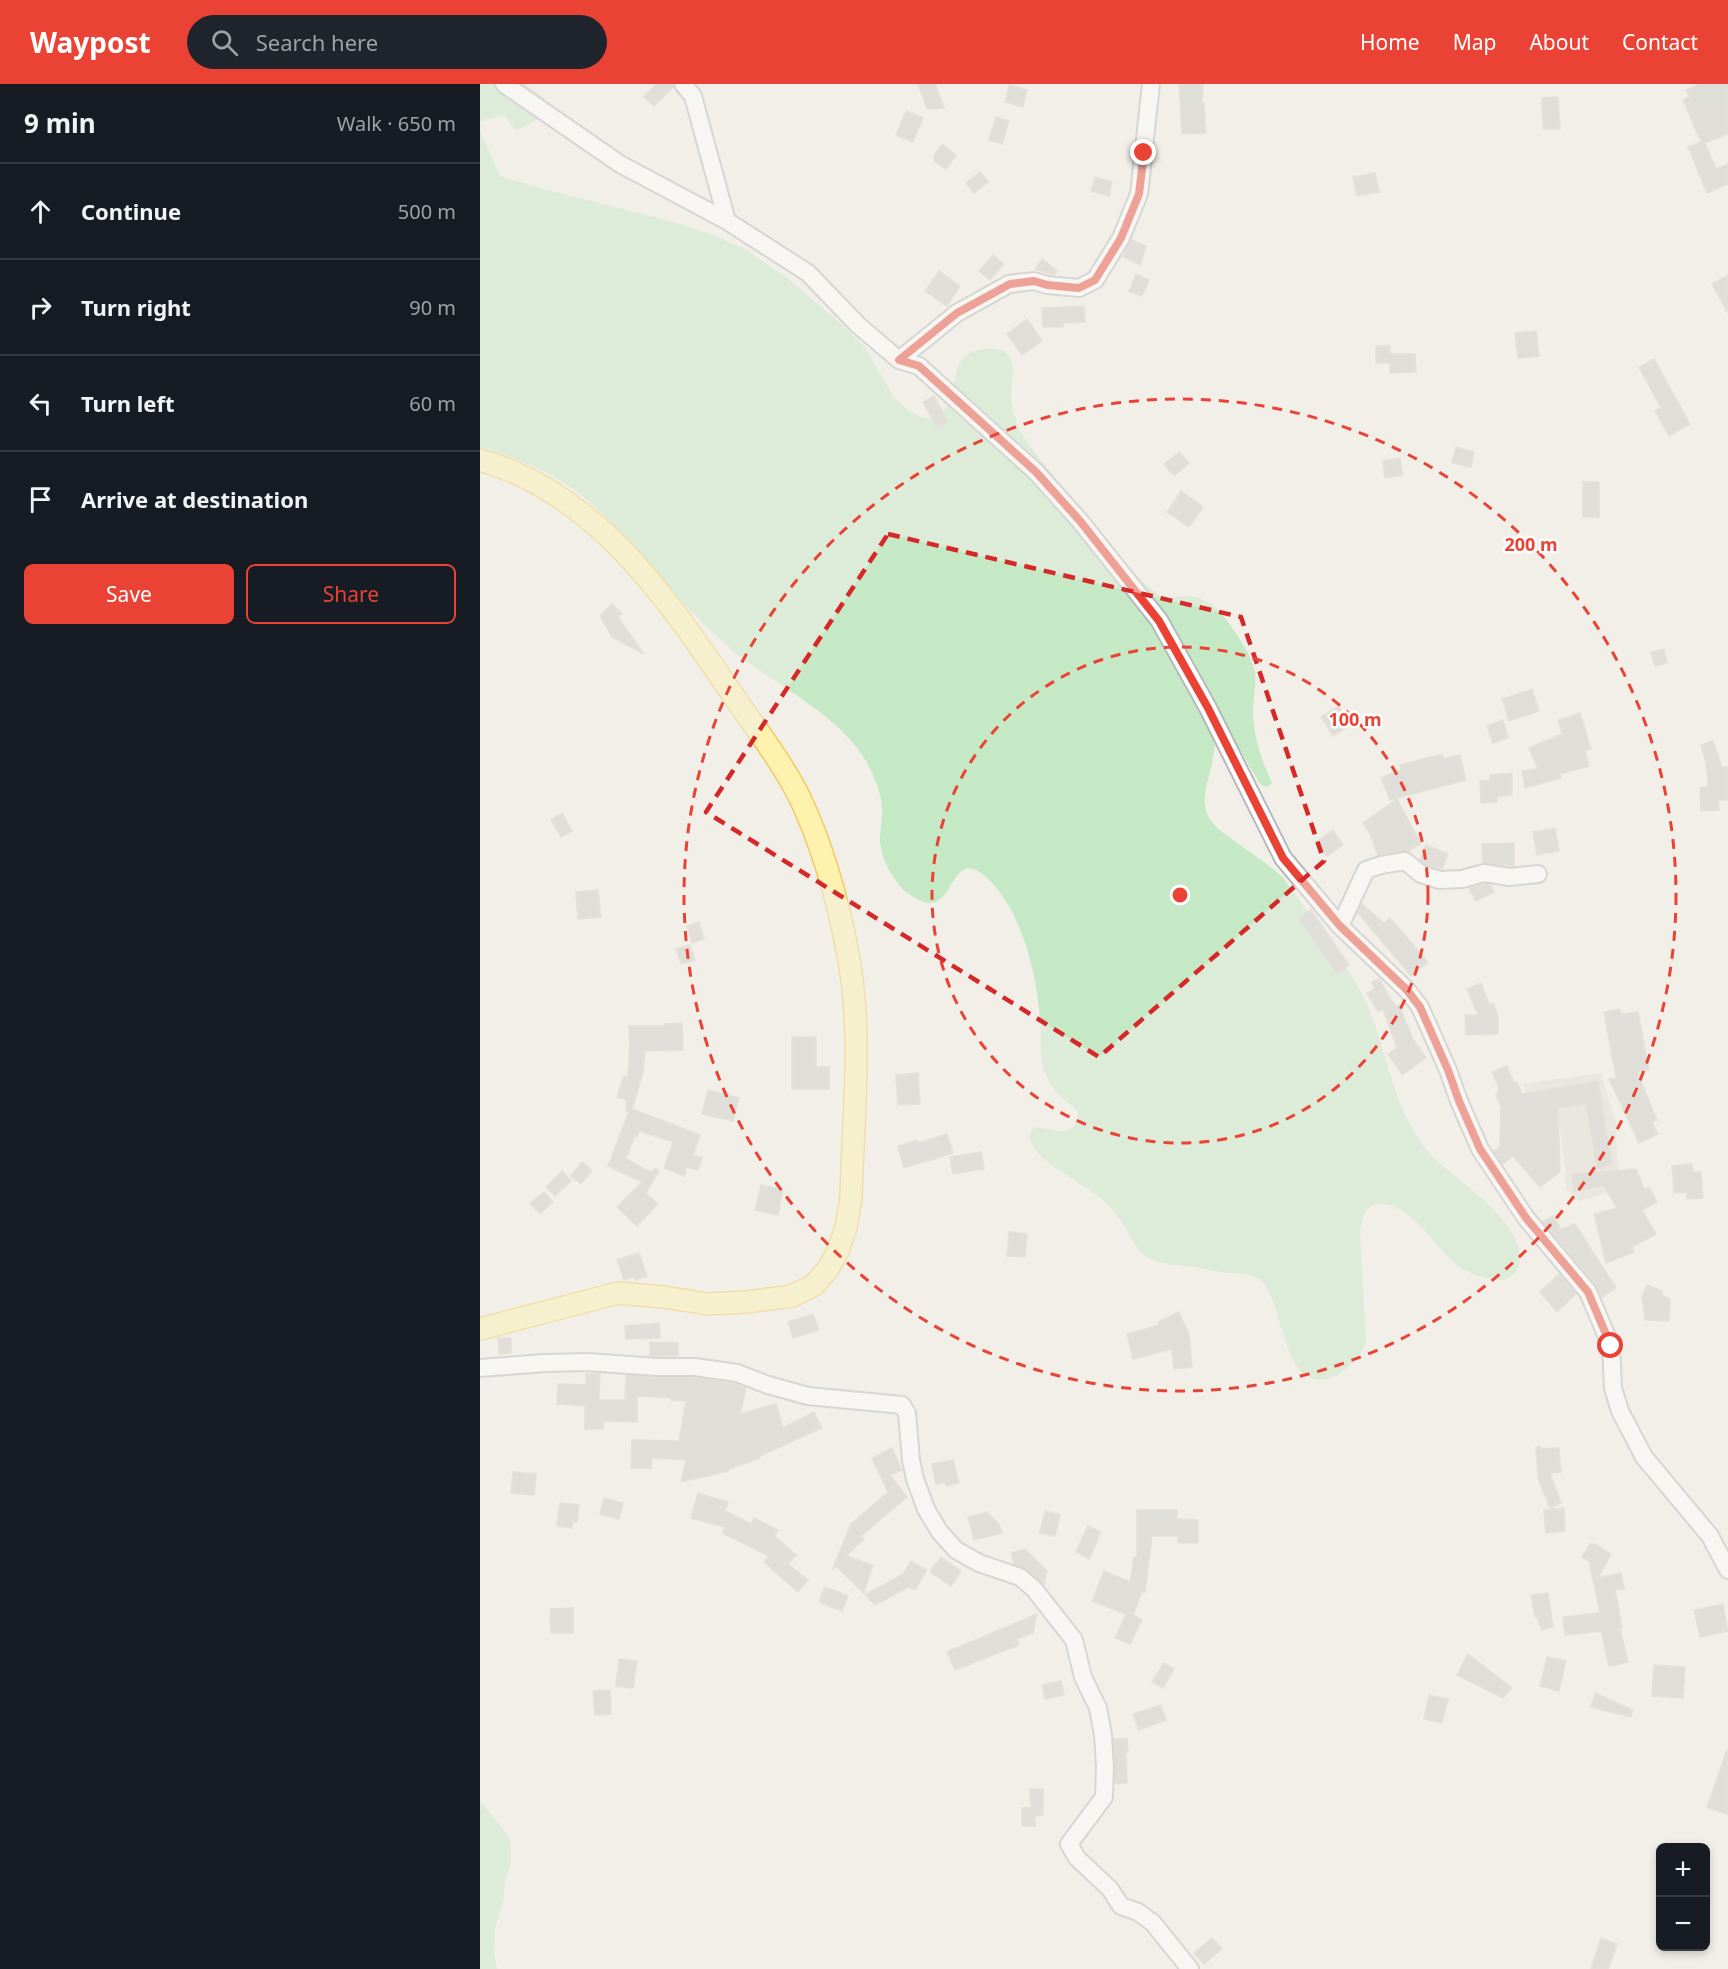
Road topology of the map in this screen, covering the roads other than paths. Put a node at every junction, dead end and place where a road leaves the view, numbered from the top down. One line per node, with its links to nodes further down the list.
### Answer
1 (683, 84): 4 (street)
2 (1151, 84): 5 (street)
3 (515, 86): 4 (street)
4 (727, 221): 5 (street)
5 (899, 360): 8 (street)
6 (480, 460): 9 (main road)
7 (1538, 874): 8 (street)
8 (1340, 926): 11 (street)
9 (480, 1329)
10 (480, 1368): 12 (street)
11 (1728, 1570)
12 (1190, 1969)

